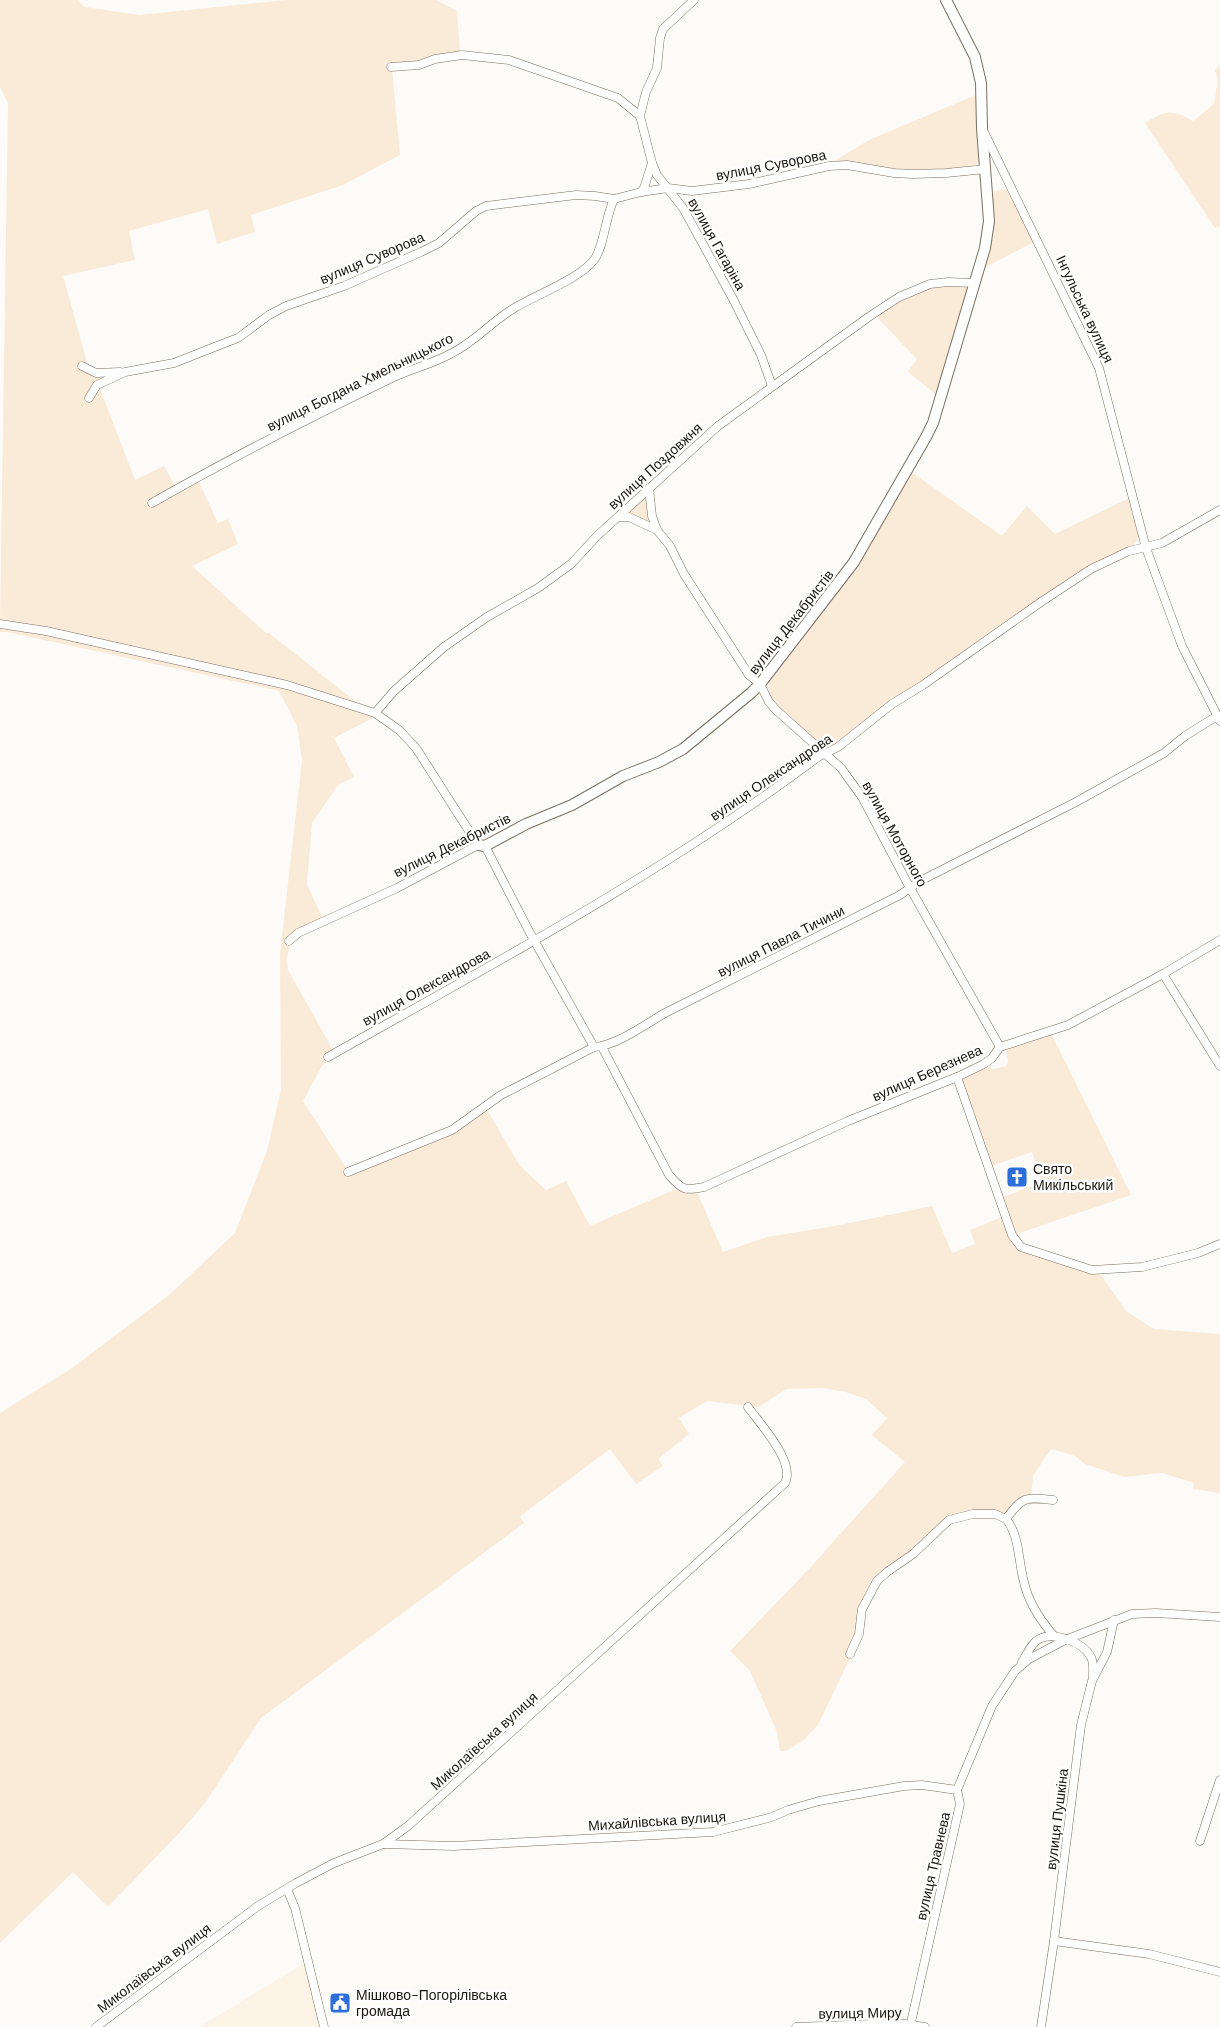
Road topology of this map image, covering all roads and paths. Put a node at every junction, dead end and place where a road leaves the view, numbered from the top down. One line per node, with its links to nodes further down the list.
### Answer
1 (694, 0): 4 (street, вулиця Гагаріна)
2 (946, 0): 5 (street, Інгульська вулиця)
3 (391, 67): 4 (street)
4 (640, 116): 6 (street, вулиця Гагаріна)
5 (982, 128): 7 (street, вулиця Декабристів); 21 (street, Інгульська вулиця)
6 (652, 163): 8 (street, вулиця Гагаріна); 9 (street)
7 (986, 169): 8 (street, вулиця Суворова); 11 (street, вулиця Декабристів)
8 (668, 188): 9 (street, вулиця Суворова); 14 (street, вулиця Гагаріна)
9 (641, 192): 10 (street, вулиця Суворова)
10 (614, 200): 13 (street, вулиця Суворова); 17 (street, вулиця Богдана Хмельницького)
11 (975, 283): 14 (street, вулиця Поздовжня); 23 (street, вулиця Декабристів)
12 (82, 366): 13 (street, вулиця Суворова)
13 (125, 372): 15 (street, вулиця Суворова)
14 (772, 386): 16 (street, вулиця Поздовжня)
15 (89, 398)
16 (649, 488): 19 (street, вулиця Поздовжня); 20 (street, вулиця Моторного)
17 (152, 503)
18 (1220, 510): 21 (street, вулиця Олександрова)
19 (618, 516): 20 (street, вулиця Моторного); 24 (street, вулиця Поздовжня)
20 (657, 530): 23 (street, вулиця Моторного)
21 (1146, 548): 25 (street, Інгульська вулиця); 26 (street, вулиця Олександрова)
22 (0, 624): 24 (street)
23 (760, 684): 26 (street, вулиця Моторного); 27 (street, вулиця Декабристів)
24 (376, 713): 27 (street)
25 (1218, 718): 28 (street, вулиця Павла Тичини)
26 (825, 754): 28 (street, вулиця Моторного); 31 (street, вулиця Олександрова)
27 (481, 846): 30 (street, вулиця Декабристів); 31 (street)
28 (910, 888): 33 (street, вулиця Павла Тичини); 34 (street, вулиця Моторного)
29 (1220, 940): 32 (street, вулиця Березнева)
30 (289, 941)
31 (535, 941): 33 (street); 35 (street, вулиця Олександрова)
32 (1163, 974): 34 (street, вулиця Березнева); 36 (street)
33 (598, 1047): 37 (street, вулиця Березнева); 38 (street, вулиця Павла Тичини)
34 (1000, 1047): 37 (street, вулиця Березнева)
35 (328, 1057)
36 (1220, 1066)
37 (957, 1077): 39 (street)
38 (348, 1172)
39 (1220, 1244)
40 (748, 1407): 53 (street, Миколаївська вулиця)
41 (1053, 1500): 42 (street)
42 (1006, 1519): 45 (street); 47 (street)
43 (1220, 1617): 44 (street, вулиця Травнева)
44 (1114, 1620): 46 (street, вулиця Травнева); 49 (street, вулиця Пушкіна)
45 (1054, 1636): 46 (street); 48 (street)
46 (1065, 1640): 48 (street, вулиця Травнева); 49 (street)
47 (850, 1654)
48 (1020, 1666): 51 (street, вулиця Травнева)
49 (1093, 1677): 55 (street, вулиця Пушкіна)
50 (1220, 1780): 52 (street)
51 (957, 1790): 53 (street, Михайлівська вулиця); 57 (street, вулиця Травнева)
52 (1200, 1841)
53 (383, 1844): 54 (street, Миколаївська вулиця)
54 (287, 1889): 58 (street, Миколаївська вулиця); 59 (street)
55 (1054, 1941): 56 (street); 62 (street, вулиця Пушкіна)
56 (1220, 1972)
57 (910, 2026): 60 (street, вулиця Миру); 61 (street, вулиця Миру)
58 (96, 2027)
59 (324, 2027)
60 (796, 2027)
61 (925, 2027)
62 (1041, 2027)

